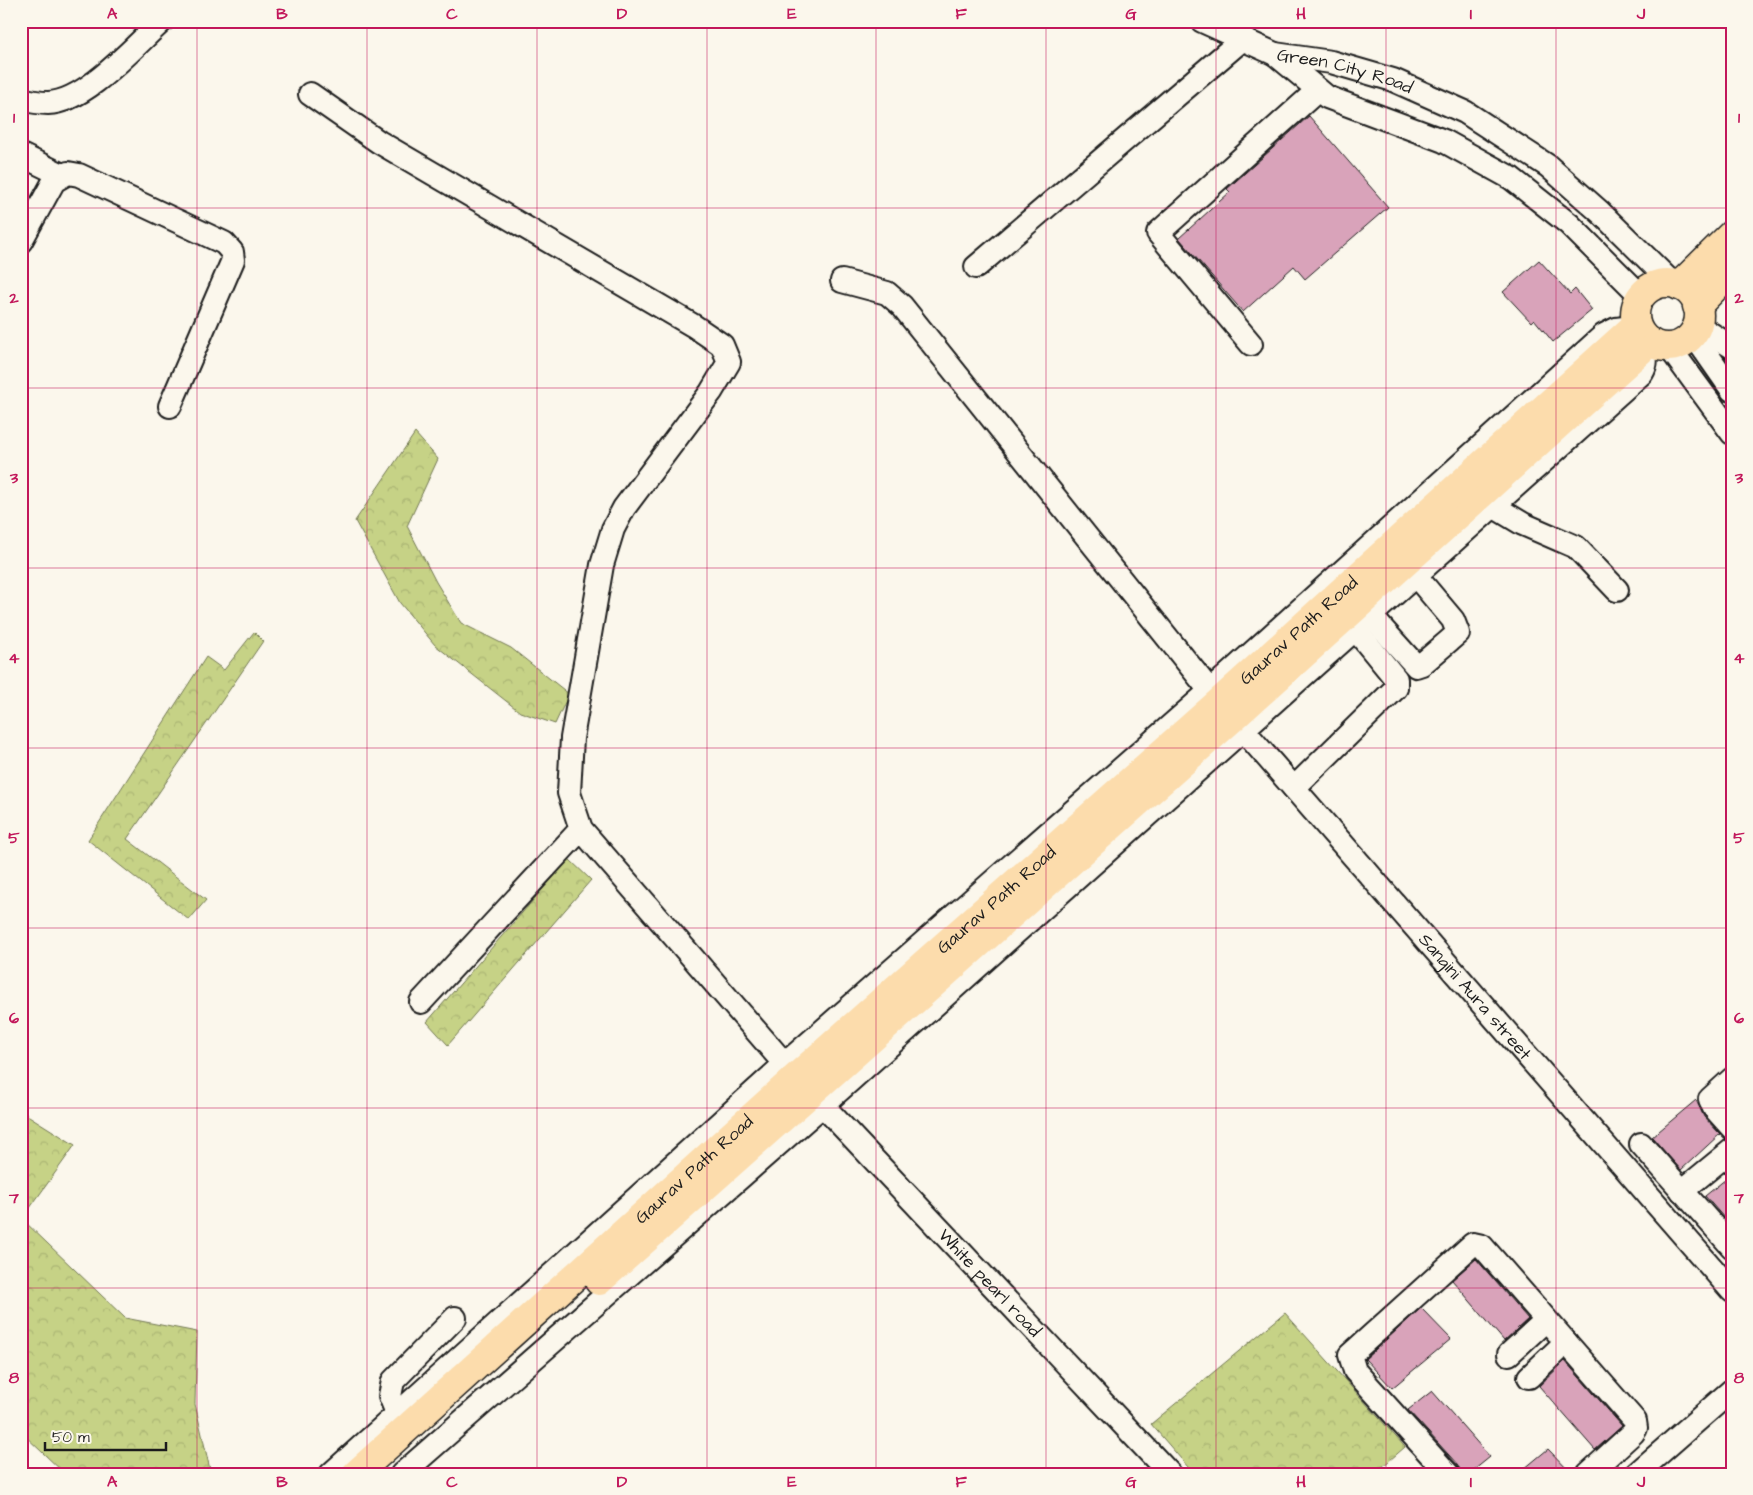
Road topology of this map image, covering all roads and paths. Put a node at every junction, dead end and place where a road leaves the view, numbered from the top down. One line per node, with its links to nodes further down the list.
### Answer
1 (162, 21): 7 (street)
2 (1202, 21): 3 (street)
3 (1244, 38): 4 (street); 14 (street)
4 (1275, 54): 5 (street, Green City Road); 8 (street, Green City Road)
5 (1318, 90): 11 (street, Green City Road); 21 (street)
6 (310, 94): 32 (street)
7 (21, 99)
8 (1526, 152): 11 (street); 17 (street, Green City Road)
9 (21, 154): 10 (street)
10 (62, 175): 13 (street); 24 (street)
11 (1511, 178): 18 (street, Green City Road)
12 (1732, 234): 17 (main road)
13 (21, 241)
14 (976, 267)
15 (1732, 270): 19 (main road)
16 (842, 281): 30 (street, Sangini Aura street)
17 (1676, 285): 18 (main road); 19 (main road)
18 (1641, 296): 20 (main road)
19 (1696, 322): 20 (main road); 22 (street); 23 (street)
20 (1646, 338): 25 (street); 26 (street); 30 (main road, Gaurav Path Road); 30 (street)
21 (1251, 344)
22 (1732, 347)
23 (1732, 390)
24 (170, 406)
25 (1732, 433)
26 (1493, 506): 27 (street); 28 (street)
27 (1416, 576): 29 (street); 29 (street)
28 (1617, 590)
29 (1363, 623): 30 (street); 31 (street)
30 (1227, 710): 31 (street, Sangini Aura street); 36 (main road, Gaurav Path Road); 36 (street)
31 (1294, 788): 42 (street, Sangini Aura street)
32 (581, 830): 33 (street); 36 (street, White pearl road)
33 (421, 1002)
34 (1732, 1068): 35 (street)
35 (1732, 1078): 37 (street)
36 (804, 1084): 49 (street); 50 (main road, Gaurav Path Road); 54 (street, White pearl road)
37 (1732, 1128)
38 (1641, 1144): 40 (street)
39 (1732, 1150): 40 (street)
40 (1682, 1191): 41 (street)
41 (1732, 1247)
42 (1732, 1291)
43 (455, 1318): 49 (street)
44 (1546, 1320): 45 (street); 46 (street); 55 (street)
45 (1566, 1342): 47 (street); 51 (street)
46 (1509, 1354)
47 (1529, 1377)
48 (1732, 1390): 56 (street)
49 (397, 1413): 50 (street)
50 (400, 1460): 52 (street); 53 (main road, Gaurav Path Road)
51 (1600, 1470)
52 (331, 1474)
53 (356, 1474)
54 (1170, 1474)
55 (1448, 1474)
56 (1636, 1474)

